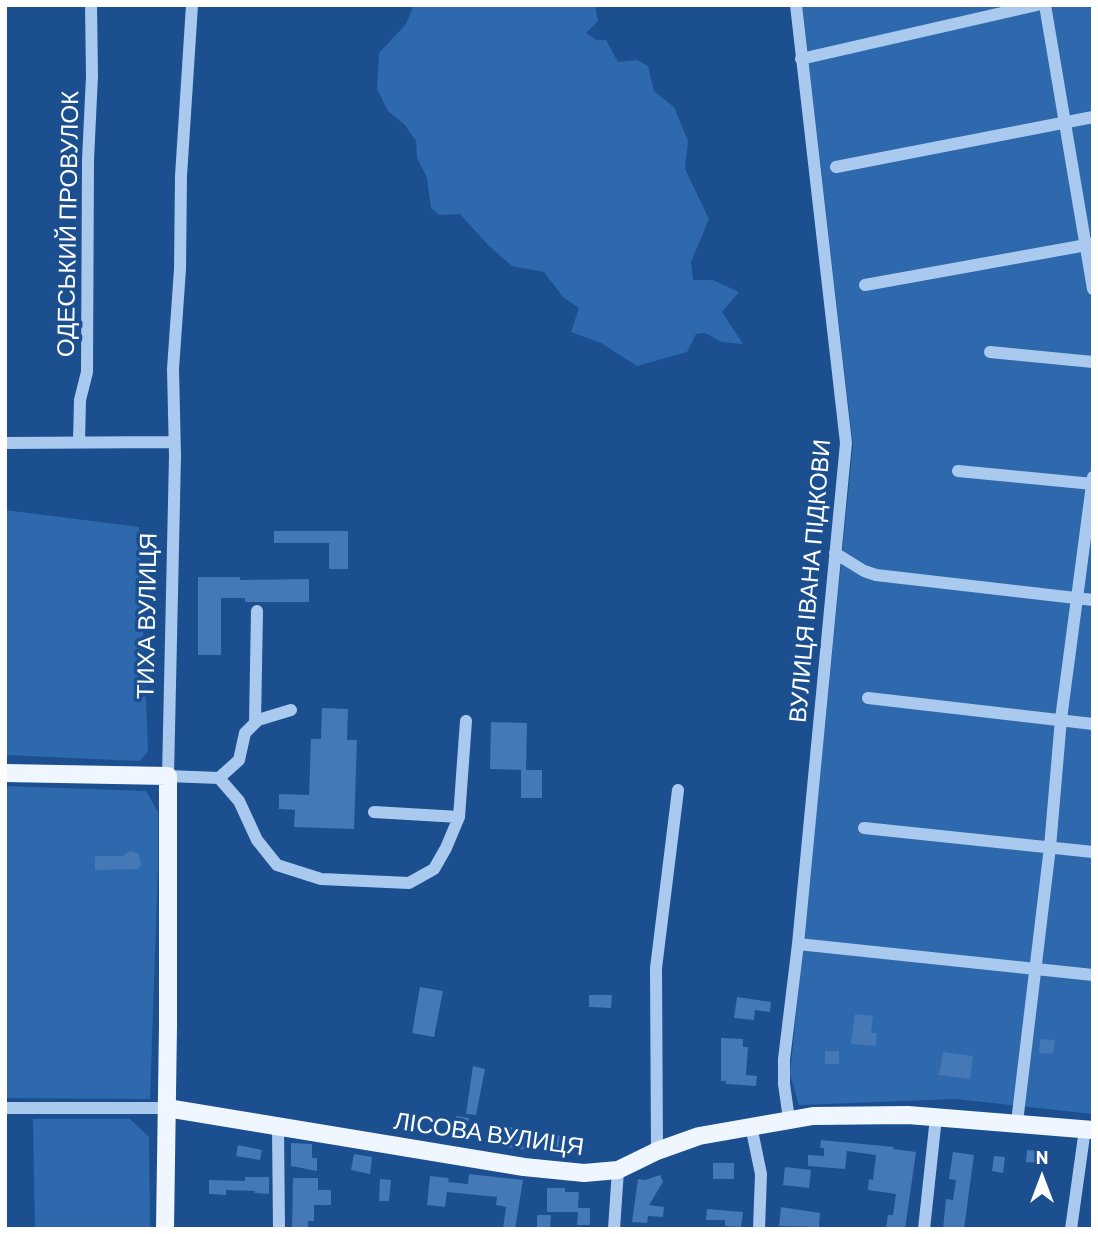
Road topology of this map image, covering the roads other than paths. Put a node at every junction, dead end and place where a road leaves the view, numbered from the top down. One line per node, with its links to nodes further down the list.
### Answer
1 (91, 5): 15 (street, ОДЕСЬКИЙ ПРОВУЛОК)
2 (192, 5): 16 (street, ТИХА ВУЛИЦЯ)
3 (796, 5): 6 (street, ВУЛИЦЯ ІВАНА ПІДКОВИ)
4 (1037, 5): 6 (street)
5 (1045, 5): 8 (street)
6 (801, 59): 21 (street, ВУЛИЦЯ ІВАНА ПІДКОВИ)
7 (1093, 117): 8 (street)
8 (1064, 121): 9 (street); 10 (street)
9 (836, 167)
10 (1089, 245): 11 (street); 12 (street)
11 (865, 285)
12 (1093, 289)
13 (990, 352): 14 (street)
14 (1093, 362)
15 (79, 442): 16 (street); 17 (street)
16 (174, 442): 32 (street, ТИХА ВУЛИЦЯ)
17 (5, 443)
18 (958, 471): 20 (street)
19 (1093, 477): 20 (street)
20 (1092, 484): 22 (street)
21 (835, 552): 22 (street); 40 (street, ВУЛИЦЯ ІВАНА ПІДКОВИ)
22 (1078, 598): 23 (street); 27 (street)
23 (1093, 600)
24 (257, 611): 29 (street)
25 (868, 698): 27 (street)
26 (291, 710): 29 (street)
27 (1061, 719): 30 (street); 38 (street)
28 (466, 721): 36 (street)
29 (255, 723): 33 (street)
30 (1093, 724)
31 (5, 773): 32 (main road)
32 (168, 776): 33 (street); 44 (main road, ТИХА ВУЛИЦЯ)
33 (219, 778): 36 (street)
34 (678, 790): 51 (street)
35 (374, 812): 36 (street)
36 (459, 817)
37 (863, 828): 38 (street)
38 (1051, 847): 39 (street); 41 (street)
39 (1093, 852)
40 (798, 944): 41 (street); 46 (street, ВУЛИЦЯ ІВАНА ПІДКОВИ)
41 (1035, 969): 42 (street); 47 (street)
42 (1093, 975)
43 (5, 1108): 44 (street)
44 (167, 1108): 49 (main road, ЛІСОВА ВУЛИЦЯ); 53 (main road, ТИХА ВУЛИЦЯ)
45 (936, 1117): 46 (main road, ЛІСОВА ВУЛИЦЯ); 47 (main road, ЛІСОВА ВУЛИЦЯ); 57 (street)
46 (789, 1119): 48 (main road, ЛІСОВА ВУЛИЦЯ)
47 (1017, 1122): 50 (main road, ЛІСОВА ВУЛИЦЯ)
48 (751, 1126): 51 (main road, ЛІСОВА ВУЛИЦЯ); 56 (street)
49 (278, 1127): 52 (main road, ЛІСОВА ВУЛИЦЯ); 54 (street)
50 (1089, 1130): 58 (street)
51 (657, 1151): 52 (main road, ЛІСОВА ВУЛИЦЯ)
52 (618, 1170): 55 (street)
53 (165, 1229)
54 (279, 1229)
55 (614, 1229)
56 (759, 1229)
57 (924, 1229)
58 (1071, 1229)

